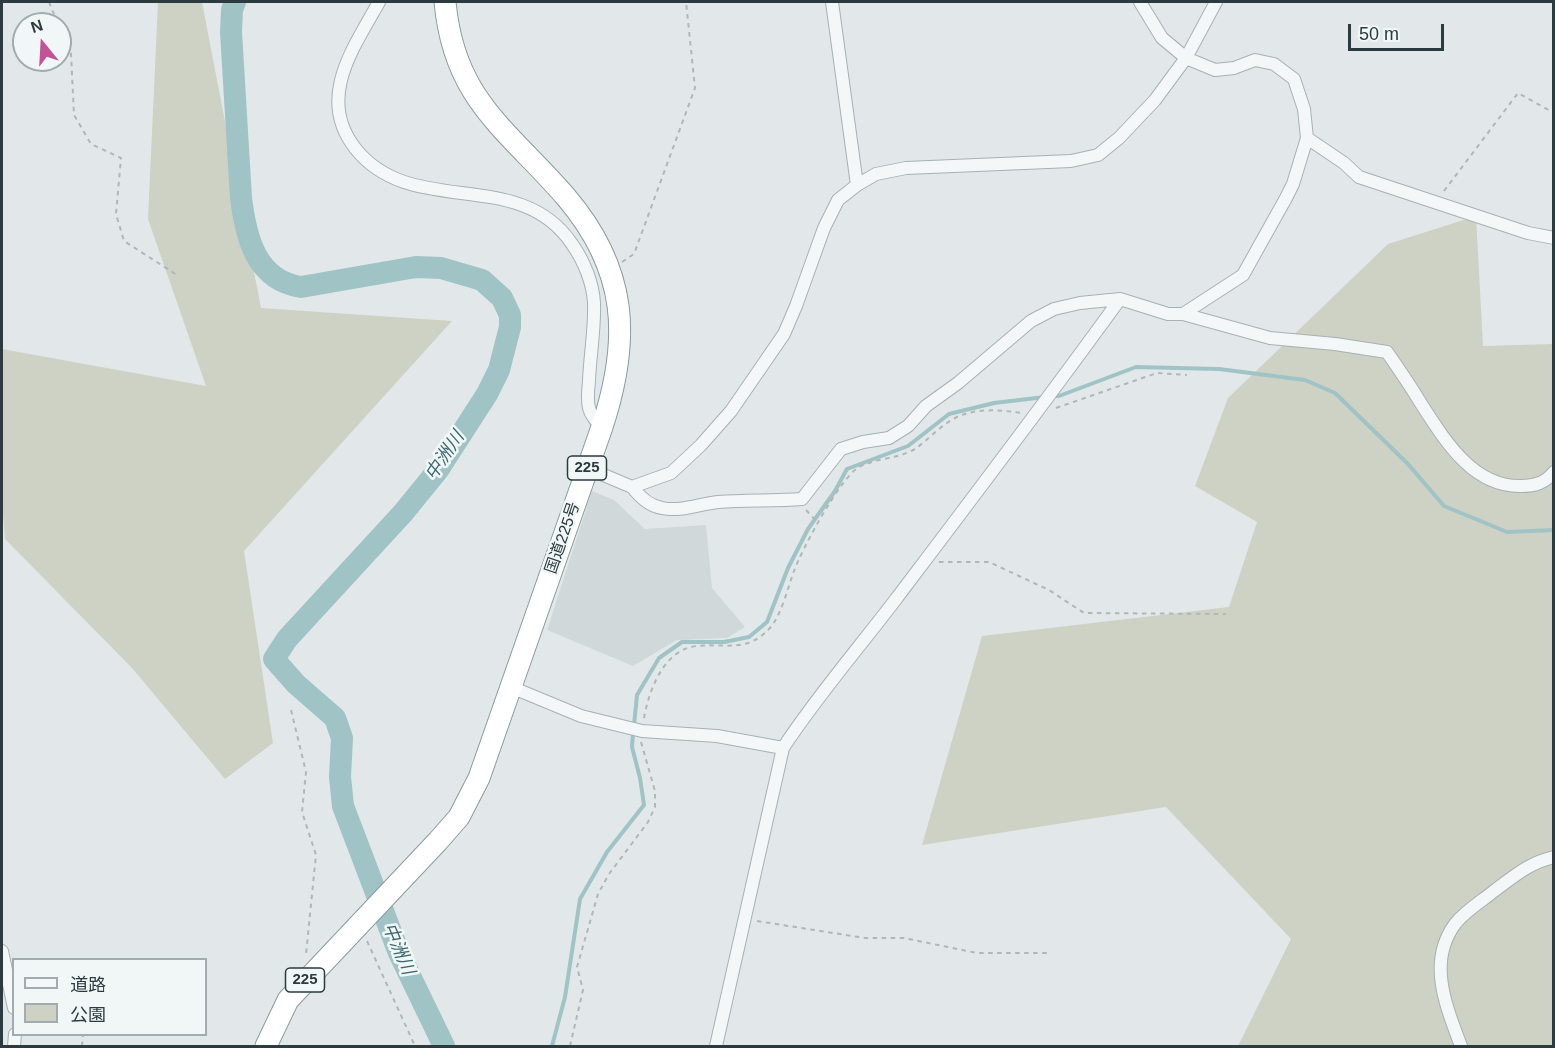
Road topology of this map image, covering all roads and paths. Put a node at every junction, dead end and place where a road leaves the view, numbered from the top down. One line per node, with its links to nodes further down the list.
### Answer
1 (380, 2): 20 (street)
2 (445, 2): 14 (highway, 国道225号 / 225)
3 (686, 2): 14 (path)
4 (832, 2): 11 (street)
5 (1140, 2): 7 (street)
6 (1216, 2): 7 (street)
7 (1186, 58): 10 (street); 11 (street)
8 (72, 72): 15 (path)
9 (1554, 113): 12 (path)
10 (1307, 138): 12 (street); 17 (street)
11 (857, 185): 23 (street)
12 (1435, 203): 13 (street)
13 (1554, 238)
14 (609, 270): 20 (highway, 国道225号 / 225)
15 (177, 275)
16 (1120, 299): 17 (street); 19 (street); 24 (street)
17 (1183, 314): 22 (street)
18 (1186, 375): 19 (path)
19 (1036, 415): 25 (path); 26 (street)
20 (602, 427): 21 (highway, 国道225号 / 225)
21 (587, 468): 23 (street); 28 (highway, 国道225号 / 225)
22 (1554, 472)
23 (632, 487): 24 (street)
24 (802, 499): 25 (path)
25 (818, 523): 30 (path)
26 (924, 561): 27 (path); 31 (street)
27 (1226, 614)
28 (511, 687): 30 (street); 34 (highway, 国道225号 / 225)
29 (291, 710): 37 (path)
30 (636, 730): 31 (street); 41 (path)
31 (783, 748): 33 (street)
32 (1554, 858): 43 (street)
33 (745, 920): 36 (path); 42 (street)
34 (360, 924): 37 (highway, 国道225号 / 225); 40 (path)
35 (2, 951): 38 (street)
36 (1050, 953)
37 (304, 982): 39 (highway, 国道225号 / 225)
38 (12, 998)
39 (266, 1047)
40 (415, 1047)
41 (570, 1047)
42 (716, 1047)
43 (1461, 1047)

